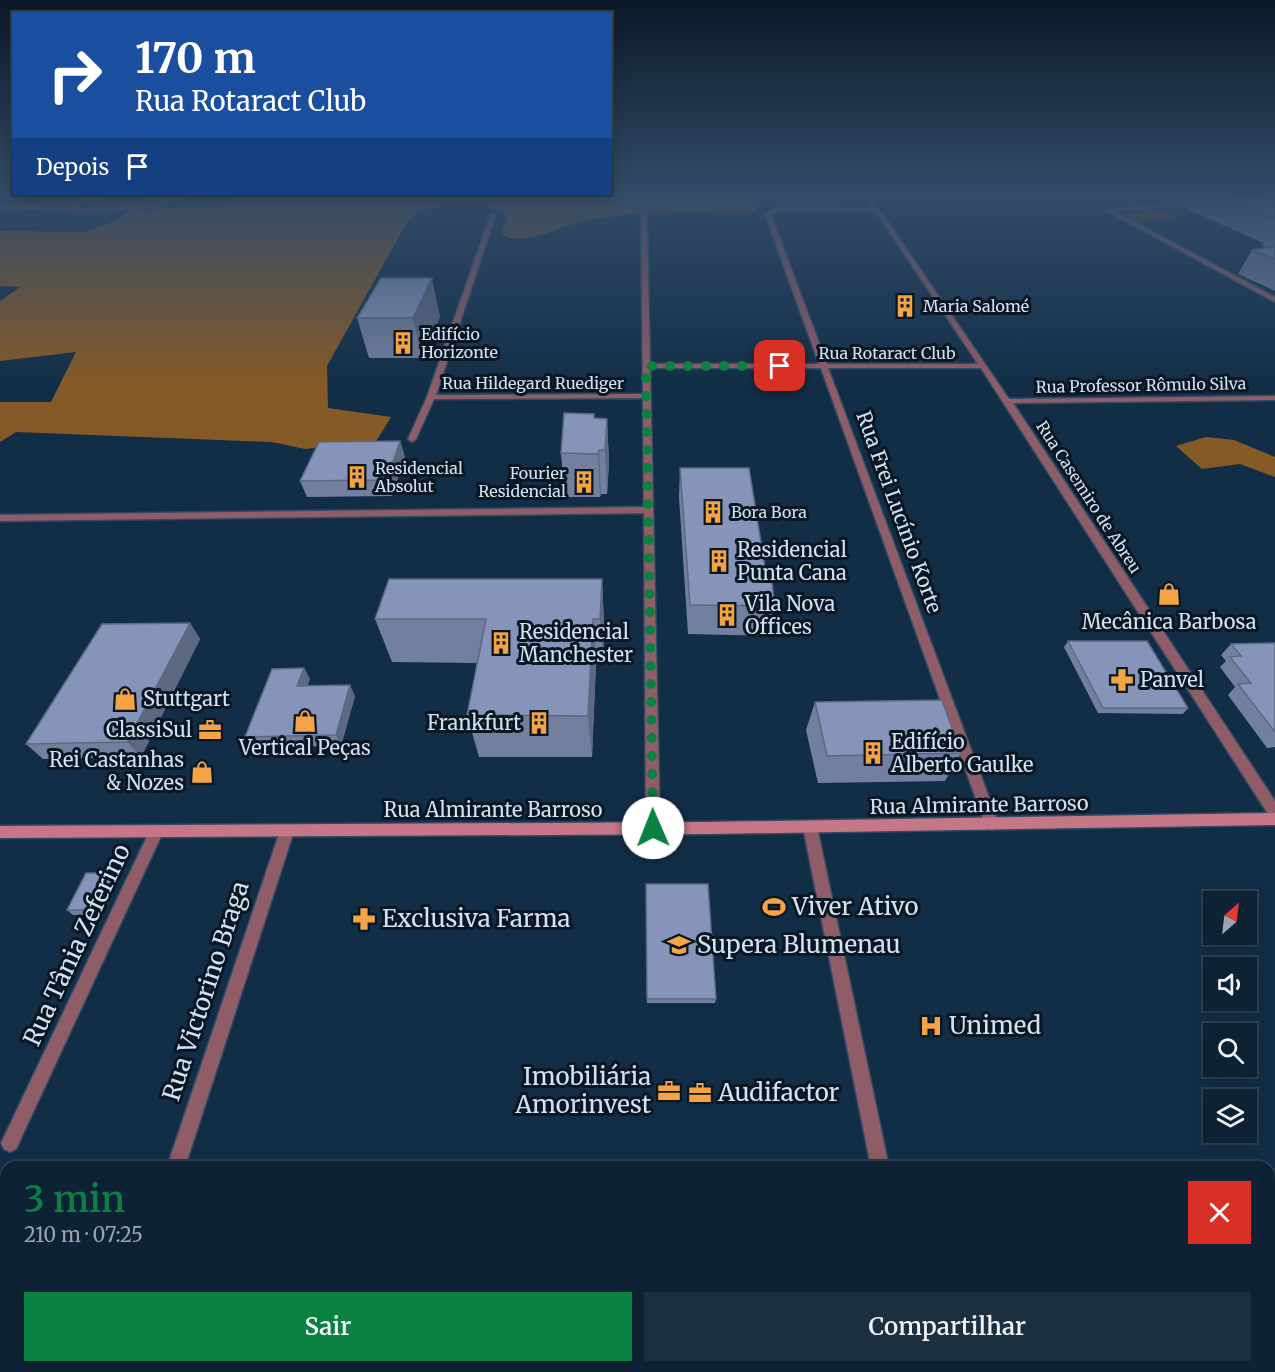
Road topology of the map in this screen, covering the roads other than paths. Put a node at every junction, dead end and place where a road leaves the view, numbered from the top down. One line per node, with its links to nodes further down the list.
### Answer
1 (478, 259): 11 (street, Rua Hildegard Ruediger)
2 (645, 259): 7 (street)
3 (785, 259): 8 (street, Rua Frei Lucínio Korte)
4 (911, 259): 9 (street, Rua Casemiro de Abreu)
5 (1199, 259): 6 (street)
6 (1275, 300)
7 (646, 366): 8 (street, Rua Rotaract Club); 10 (street)
8 (825, 366): 9 (street, Rua Rotaract Club); 19 (street, Rua Frei Lucínio Korte)
9 (984, 366): 13 (street, Rua Casemiro de Abreu)
10 (647, 396): 11 (street, Rua Hildegard Ruediger); 15 (street)
11 (431, 397): 14 (street)
12 (1275, 398): 13 (street, Rua Professor Rômulo Silva)
13 (1007, 401): 17 (street, Rua Casemiro de Abreu)
14 (412, 439)
15 (649, 510): 16 (street); 21 (street)
16 (0, 518)
17 (1275, 813)
18 (1275, 819): 19 (main road, Rua Almirante Barroso)
19 (992, 824): 20 (main road, Rua Almirante Barroso)
20 (810, 826): 21 (main road, Rua Almirante Barroso); 27 (street)
21 (653, 828): 22 (main road, Rua Almirante Barroso)
22 (287, 831): 24 (main road, Rua Almirante Barroso); 26 (street, Rua Victorino Braga)
23 (0, 832): 24 (main road, Rua Almirante Barroso)
24 (156, 832): 25 (street, Rua Tânia Zeferino)
25 (10, 1143)
26 (178, 1161)
27 (879, 1161)

